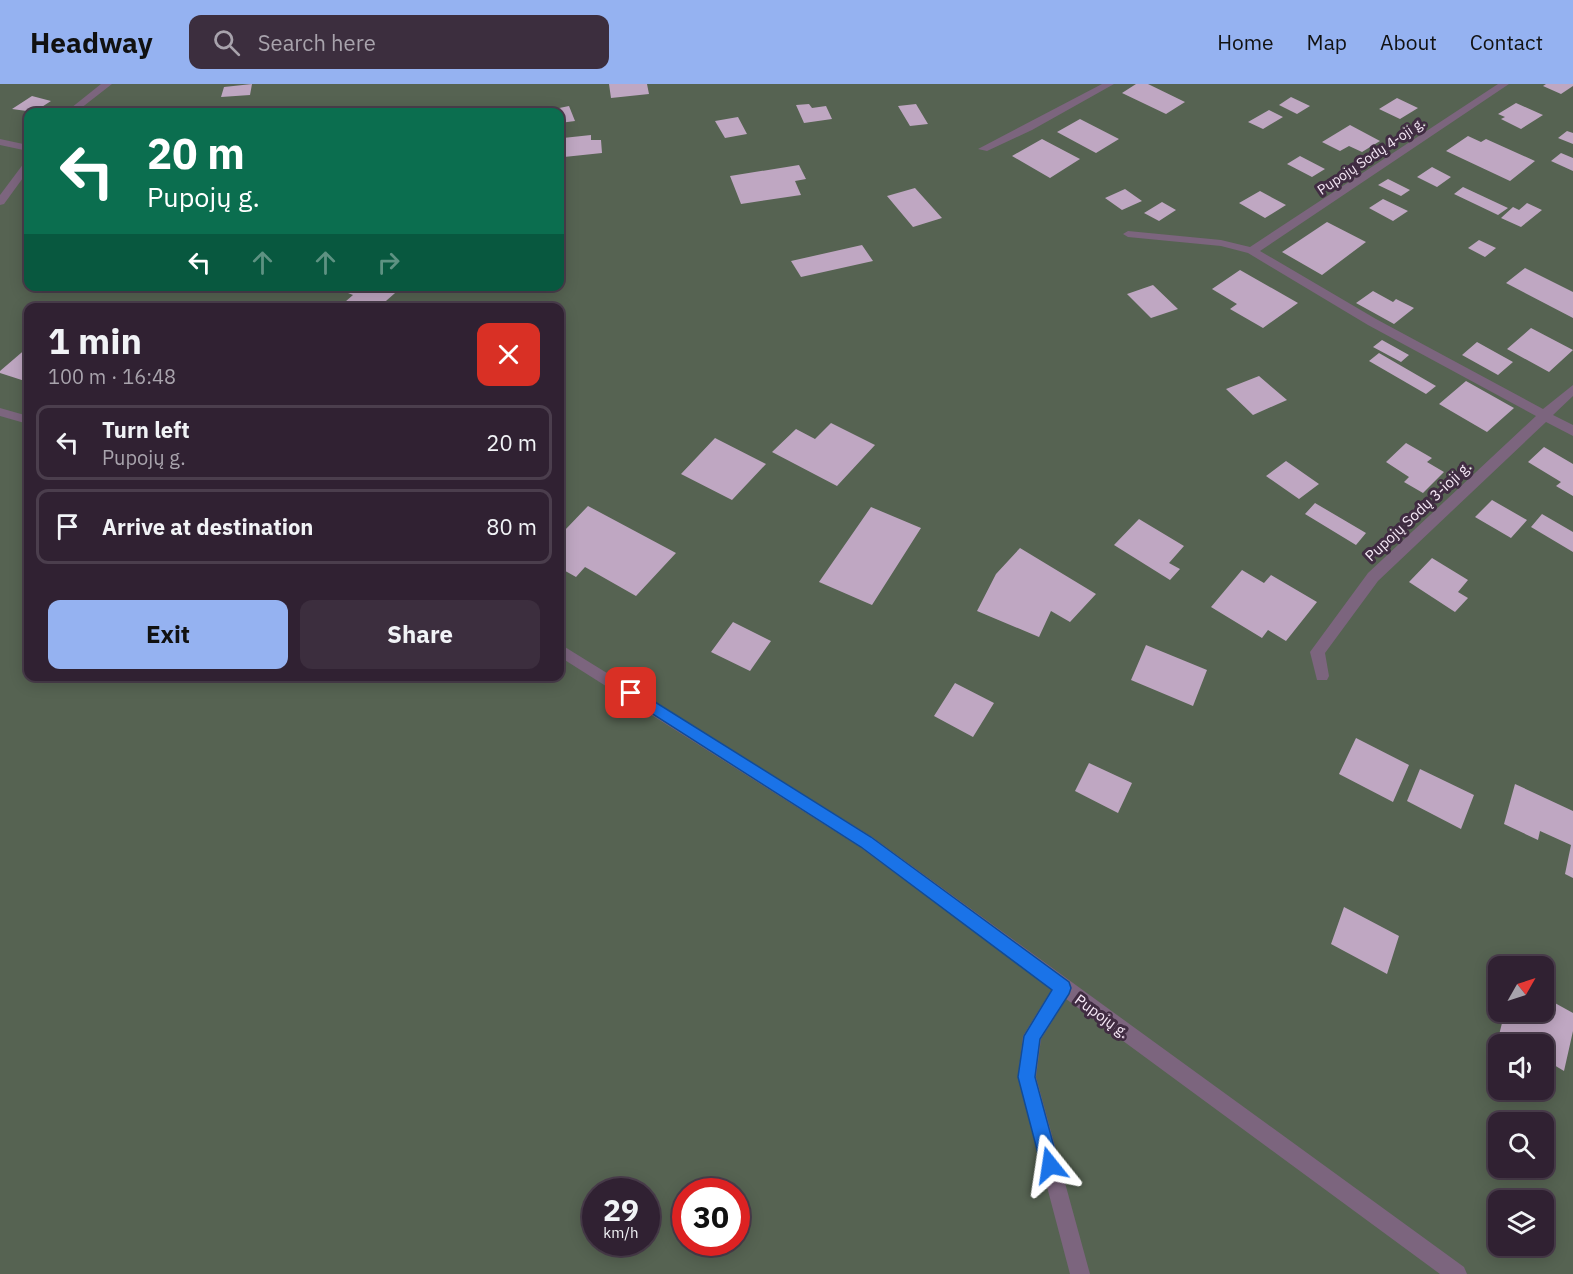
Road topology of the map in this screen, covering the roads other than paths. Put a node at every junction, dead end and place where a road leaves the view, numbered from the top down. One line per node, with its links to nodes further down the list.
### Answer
1 (107, 84): 4 (street)
2 (1109, 84): 7 (street)
3 (1504, 84): 11 (street, Pupojų Sodų 4-oji g.)
4 (76, 108)
5 (0, 142): 6 (street)
6 (24, 146)
7 (983, 149)
8 (24, 170): 9 (street)
9 (0, 202)
10 (1128, 234): 11 (street)
11 (1252, 251): 14 (street)
12 (1573, 389): 14 (street, Pupojų Sodų 3-ioji g.)
13 (0, 412): 15 (street)
14 (1544, 415): 16 (street); 18 (street, Pupojų Sodų 3-ioji g.)
15 (24, 419)
16 (1573, 430)
17 (564, 653): 19 (street, Pupojų g.)
18 (1322, 676)
19 (1063, 988): 20 (street); 21 (street, Pupojų g.)
20 (1080, 1274)
21 (1457, 1274)

